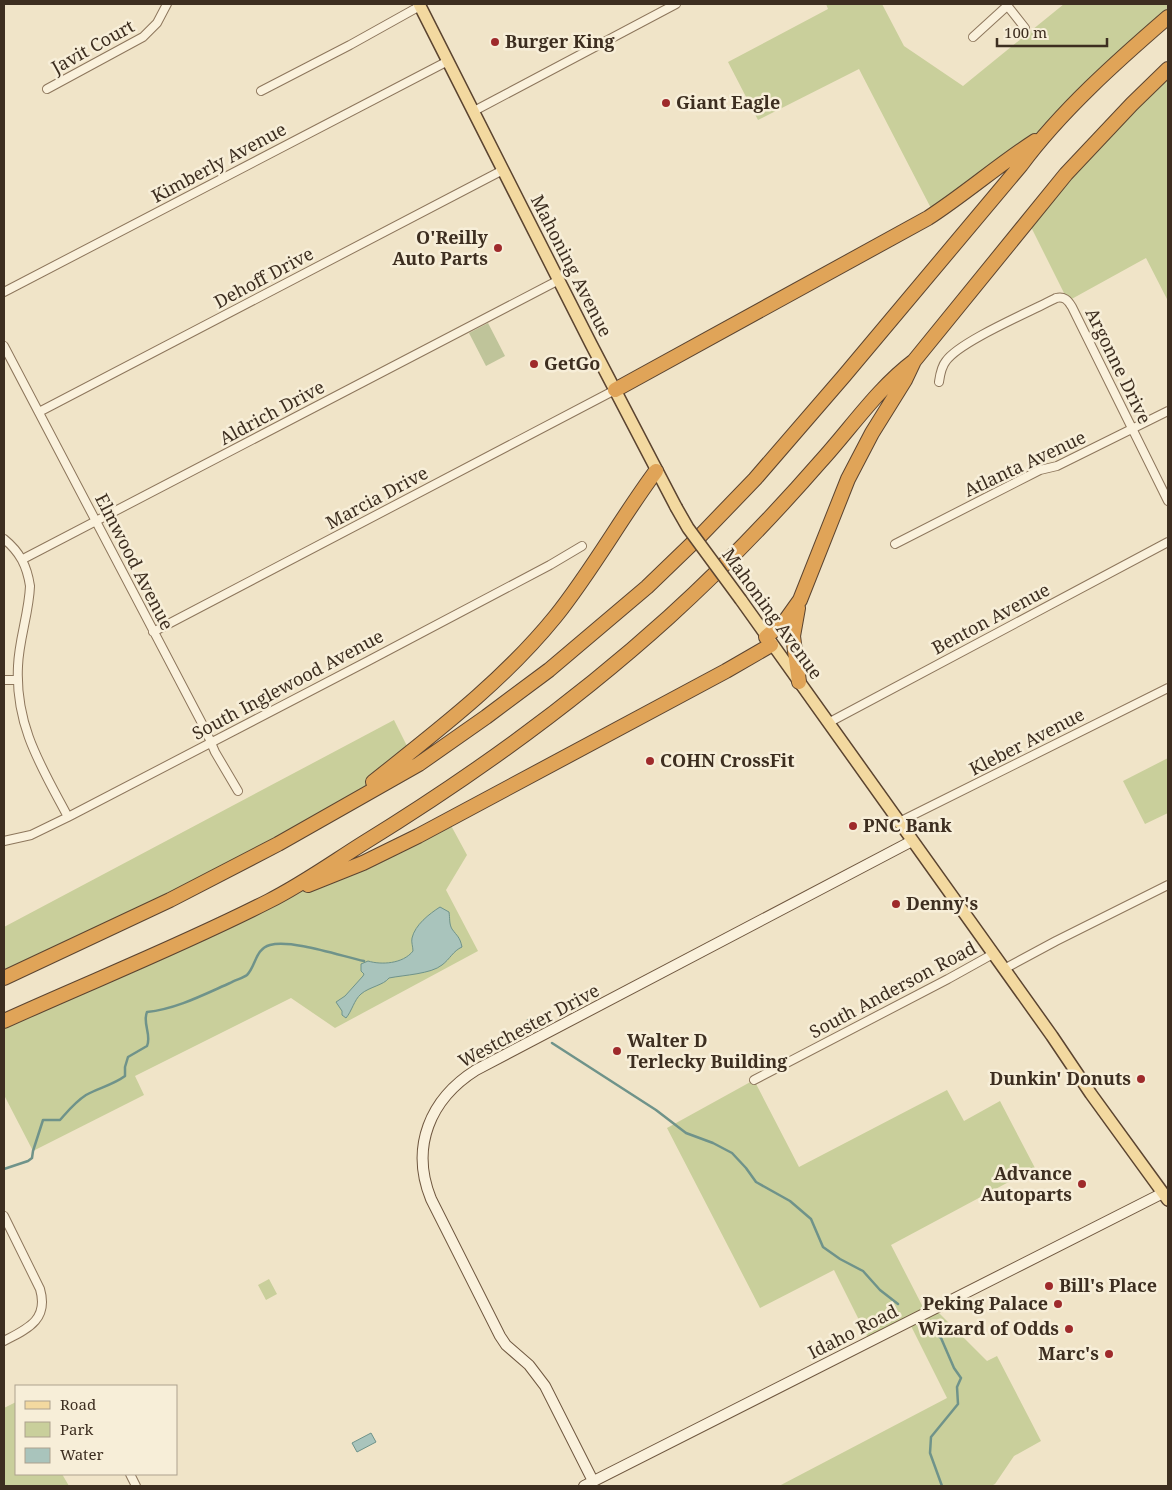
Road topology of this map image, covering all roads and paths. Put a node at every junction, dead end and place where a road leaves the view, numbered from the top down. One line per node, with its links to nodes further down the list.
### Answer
1 (167, 4): 10 (street, Javit Court)
2 (676, 4): 12 (street)
3 (420, 5): 8 (main road, Mahoning Avenue); 11 (street)
4 (1006, 5): 6 (street); 7 (street)
5 (1168, 17): 13 (highway)
6 (1025, 28)
7 (973, 37)
8 (448, 61): 12 (main road, Mahoning Avenue); 16 (street, Kimberly Avenue)
9 (1168, 70): 19 (highway)
10 (47, 90)
11 (262, 91)
12 (474, 111): 14 (main road, Mahoning Avenue)
13 (1046, 134): 21 (highway); 43 (highway)
14 (503, 170): 15 (main road, Mahoning Avenue); 23 (street, Dehoff Drive)
15 (559, 280): 21 (main road, Mahoning Avenue); 27 (street, Aldrich Drive)
16 (4, 292)
17 (4, 346): 18 (street, Elmwood Avenue)
18 (7, 358): 23 (street, Elmwood Avenue)
19 (914, 361): 33 (highway); 49 (highway)
20 (939, 382): 24 (street, Argonne Drive)
21 (615, 390): 25 (main road, Mahoning Avenue); 34 (street, Marcia Drive)
22 (1168, 411): 24 (street, Atlanta Avenue)
23 (39, 412): 27 (street, Elmwood Avenue)
24 (1132, 429): 26 (street, Argonne Drive); 30 (street, Atlanta Avenue)
25 (656, 470): 35 (main road, Mahoning Avenue, bridge); 43 (highway)
26 (1168, 501)
27 (96, 522): 32 (street, Aldrich Drive); 34 (street, Elmwood Avenue)
28 (4, 539): 32 (street)
29 (1168, 542): 40 (street, Benton Avenue)
30 (895, 544)
31 (582, 546): 41 (street, South Inglewood Avenue)
32 (23, 559): 37 (street)
33 (800, 600): 35 (highway); 38 (highway)
34 (153, 632): 41 (street, Elmwood Avenue)
35 (769, 641): 38 (main road, Mahoning Avenue); 49 (highway)
36 (4, 680): 37 (street)
37 (18, 680): 44 (street)
38 (799, 682): 40 (main road, Mahoning Avenue)
39 (1168, 688): 45 (street, Kleber Avenue)
40 (828, 723): 45 (main road, Mahoning Avenue)
41 (211, 743): 42 (street, Elmwood Avenue); 44 (street, South Inglewood Avenue)
42 (238, 791)
43 (342, 807): 52 (highway)
44 (68, 817): 46 (street, South Inglewood Avenue)
45 (899, 822): 47 (main road, Mahoning Avenue)
46 (4, 841)
47 (912, 841): 50 (main road, Mahoning Avenue); 58 (street, Westchester Drive)
48 (1168, 885): 51 (street)
49 (271, 901): 53 (highway)
50 (993, 954): 51 (main road, Mahoning Avenue); 54 (street, South Anderson Road)
51 (1004, 969): 55 (main road, Mahoning Avenue)
52 (4, 978)
53 (4, 1021)
54 (754, 1080)
55 (1167, 1194): 58 (street, Idaho Road)
56 (4, 1218): 57 (street)
57 (4, 1341)
58 (594, 1484): 59 (street, Idaho Road)
59 (584, 1486)

